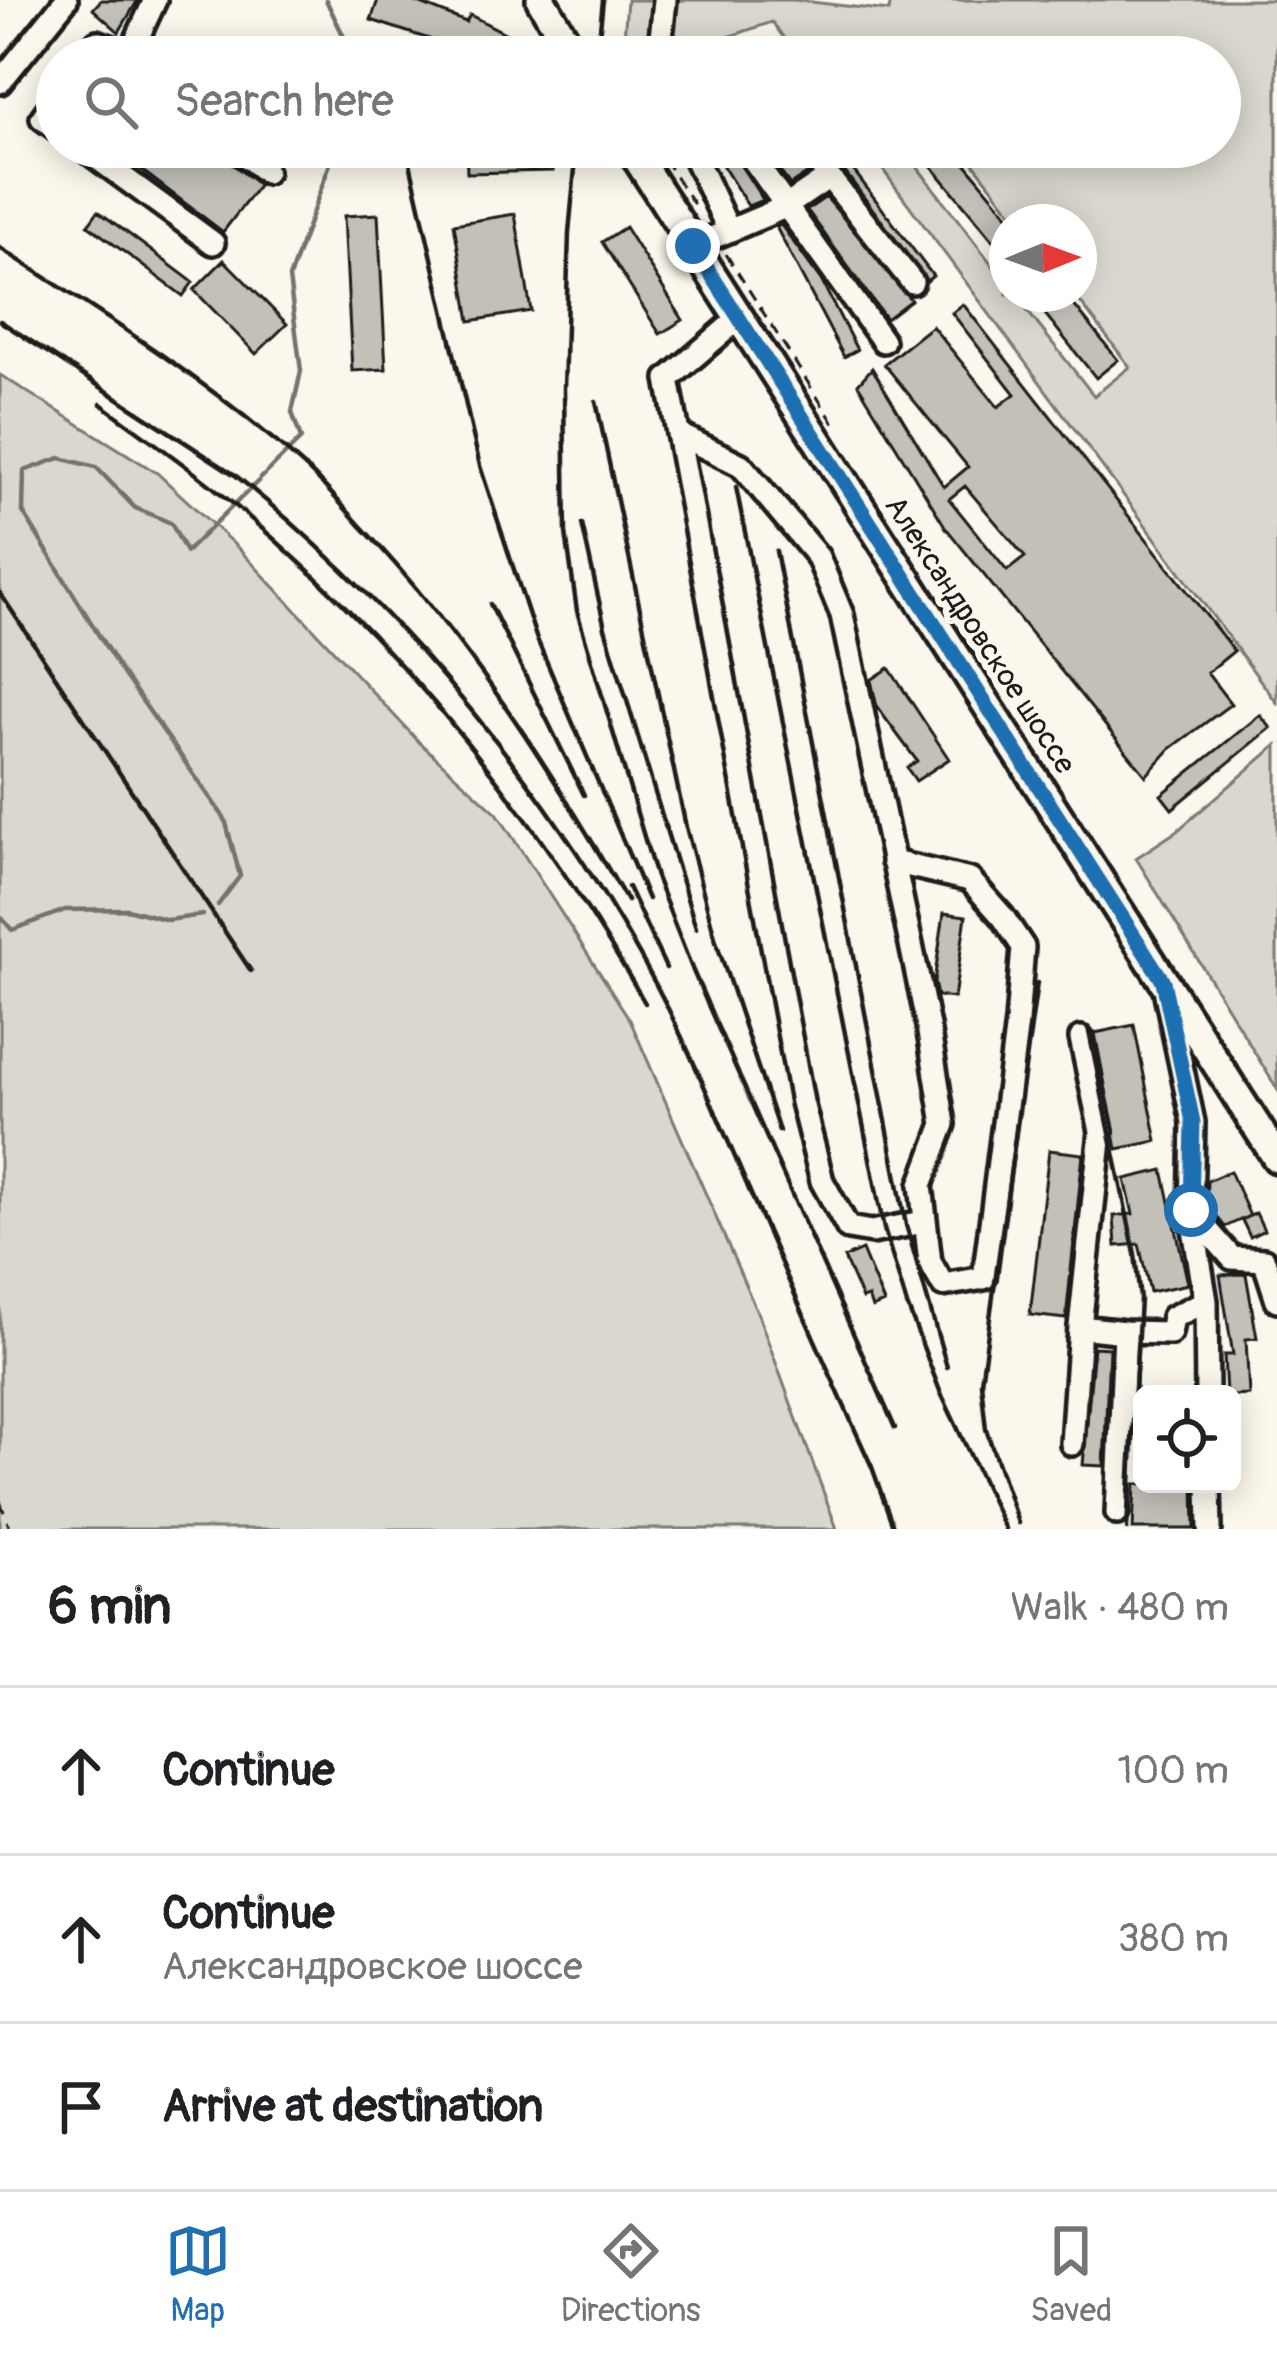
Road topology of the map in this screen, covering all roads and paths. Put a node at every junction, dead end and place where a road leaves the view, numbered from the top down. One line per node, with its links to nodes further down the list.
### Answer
1 (67, 0): 5 (lane)
2 (155, 0): 6 (lane)
3 (541, 0): 7 (main road)
4 (665, 0): 8 (lane)
5 (38, 36)
6 (139, 36)
7 (562, 36)
8 (661, 36)
9 (36, 38): 10 (lane)
10 (0, 82)
11 (111, 168): 22 (lane)
12 (261, 168): 18 (lane)
13 (649, 168): 21 (main road, Александровское шоссе)
14 (669, 168): 21 (path)
15 (695, 168): 21 (lane)
16 (758, 168): 20 (lane)
17 (822, 168): 19 (lane)
18 (266, 172)
19 (829, 177): 20 (lane); 23 (lane)
20 (785, 207): 21 (lane); 25 (lane)
21 (712, 238): 24 (main road, Александровское шоссе); 26 (path)
22 (213, 243)
23 (912, 282)
24 (739, 318): 27 (lane); 29 (main road, Александровское шоссе)
25 (883, 341)
26 (835, 425)
27 (678, 434): 28 (lane); 33 (lane)
28 (893, 862): 33 (lane); 33 (lane)
29 (1163, 981): 31 (main road, Александровское шоссе); 32 (lane)
30 (1082, 1038): 36 (lane)
31 (1277, 1158)
32 (1191, 1210): 34 (lane); 35 (lane)
33 (923, 1222)
34 (1277, 1300)
35 (1206, 1301): 37 (lane); 38 (lane)
36 (1080, 1327): 37 (lane); 39 (lane)
37 (1126, 1332): 42 (lane)
38 (1208, 1385)
39 (1072, 1444)
40 (1209, 1493): 44 (lane)
41 (0, 1501): 43 (path)
42 (1117, 1513)
43 (10, 1529)
44 (1210, 1529)

